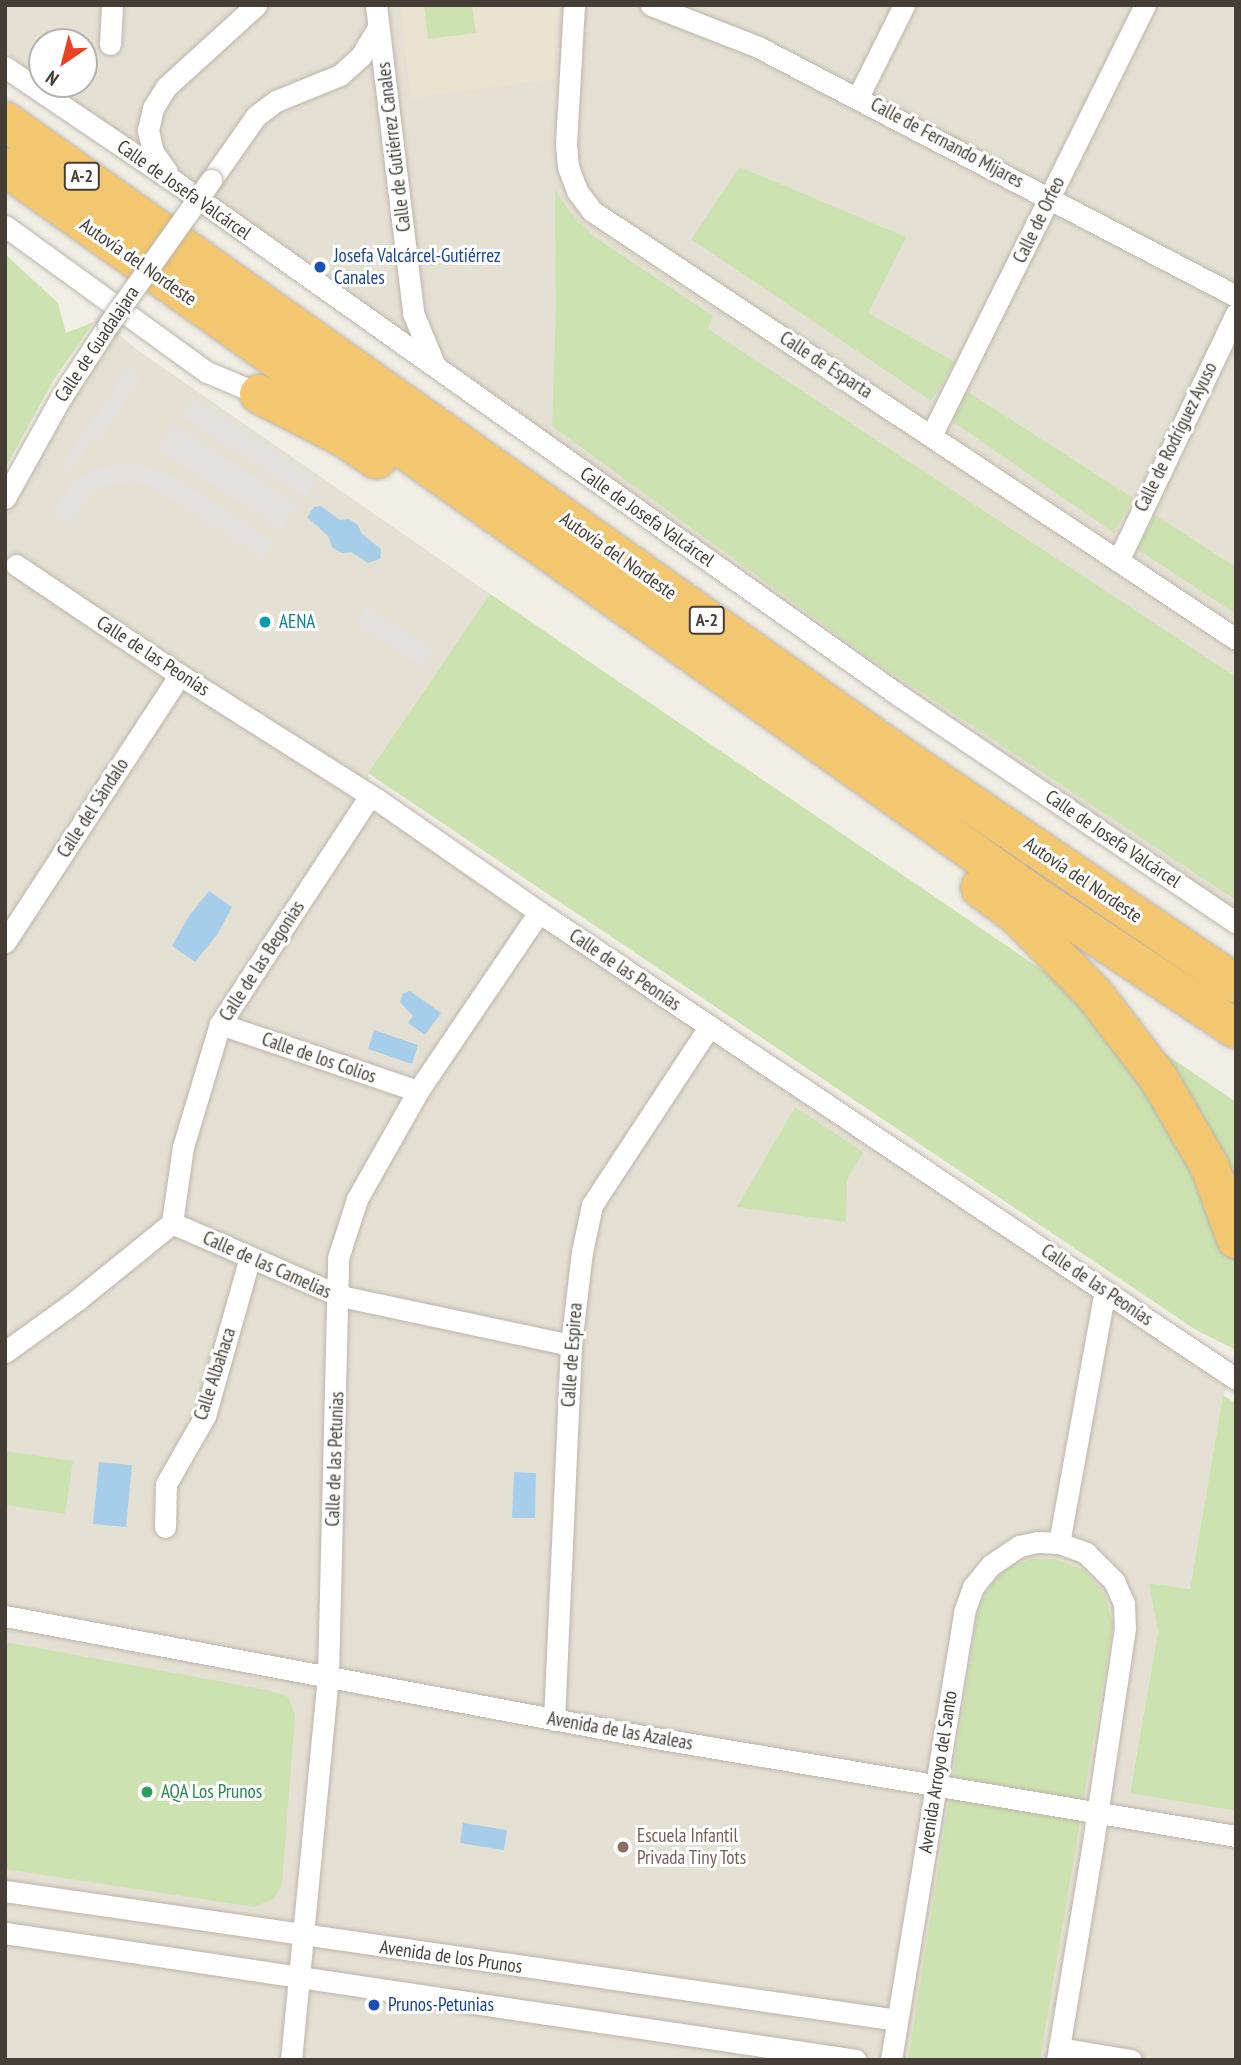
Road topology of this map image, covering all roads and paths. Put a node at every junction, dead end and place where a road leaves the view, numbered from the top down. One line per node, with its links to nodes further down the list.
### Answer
1 (112, 5): 8 (street)
2 (256, 5): 15 (street)
3 (574, 5): 22 (street, Calle de Esparta)
4 (904, 5): 11 (street)
5 (1145, 5): 16 (street, Calle de Orfeo)
6 (656, 6): 11 (street, Calle de Fernando Mijares)
7 (374, 14): 20 (street, Calle de Gutiérrez Canales); 23 (street, Calle de Guadalajara, bridge)
8 (110, 44)
9 (5, 50): 12 (street, Calle de Josefa Valcárcel)
10 (5, 67): 12 (street, Calle de Josefa Valcárcel)
11 (858, 97): 16 (street, Calle de Fernando Mijares)
12 (62, 105): 15 (street, Calle de Josefa Valcárcel)
13 (5, 121): 34 (highway, Autovía del Nordeste / A-2)
14 (5, 167): 26 (highway, Autovía del Nordeste / A-2)
15 (175, 182): 20 (street, Calle de Josefa Valcárcel)
16 (1050, 197): 18 (street, Calle de Fernando Mijares); 22 (street, Calle de Orfeo)
17 (5, 226): 21 (street)
18 (1236, 296)
19 (1236, 314): 24 (street, Calle de Rodríguez Ayuso)
20 (436, 368): 32 (street, Calle de Josefa Valcárcel)
21 (260, 394): 26 (highway, A-2)
22 (932, 435): 24 (street, Calle de Esparta)
23 (5, 498)
24 (1118, 561): 28 (street, Calle de Esparta)
25 (16, 565): 29 (street, Calle de las Peonías)
26 (627, 609): 27 (highway, Autovía del Nordeste / A-2)
27 (671, 639): 37 (highway, Autovía del Nordeste / A-2); 40 (highway)
28 (1236, 639)
29 (180, 675): 30 (street, Calle de las Peonías); 33 (street, Calle del Sándalo)
30 (370, 796): 31 (street, Calle de las Peonías); 35 (street, Calle de las Begonias)
31 (539, 912): 36 (street, Calle de las Peonías); 38 (street, Calle de las Petunias)
32 (1235, 922)
33 (5, 942)
34 (1236, 984)
35 (220, 1024): 38 (street, Calle de los Colios); 39 (street, Calle de las Begonias)
36 (709, 1027): 42 (street, Calle de las Peonías); 44 (street, Calle de Espirea)
37 (1236, 1030)
38 (418, 1091): 43 (street, Calle de las Petunias)
39 (172, 1223): 41 (street, Calle de las Camelias); 45 (street)
40 (1236, 1239)
41 (250, 1257): 43 (street, Calle de las Camelias); 47 (street, Calle Albahaca)
42 (1105, 1291): 46 (street, Calle de las Peonías); 48 (street)
43 (340, 1296): 44 (street, Calle de las Camelias); 50 (street, Calle de las Petunias)
44 (571, 1345): 51 (street, Calle de Espirea)
45 (5, 1352)
46 (1235, 1379)
47 (165, 1527)
48 (1059, 1543): 52 (street, Avenida Arroyo del Santo); 53 (street, Avenida Arroyo del Santo)
49 (5, 1616): 50 (street, Avenida de las Azaleas)
50 (328, 1676): 51 (street, Avenida de las Azaleas); 57 (street, Calle de las Petunias)
51 (554, 1720): 52 (street, Avenida de las Azaleas)
52 (936, 1787): 53 (street, Avenida de las Azaleas); 59 (street, Avenida Arroyo del Santo)
53 (1097, 1811): 54 (street, Avenida de las Azaleas); 60 (street, Avenida Arroyo del Santo)
54 (1236, 1836)
55 (5, 1891): 57 (street, Avenida de los Prunos)
56 (5, 1933): 58 (street)
57 (303, 1936): 58 (street, Calle de las Petunias); 59 (street, Avenida de los Prunos)
58 (298, 1978): 61 (street, Calle de las Petunias); 62 (street)
59 (897, 2020): 63 (street, Avenida Arroyo del Santo)
60 (1058, 2054): 64 (street)
61 (291, 2060)
62 (856, 2060)
63 (891, 2060)
64 (1131, 2060)

